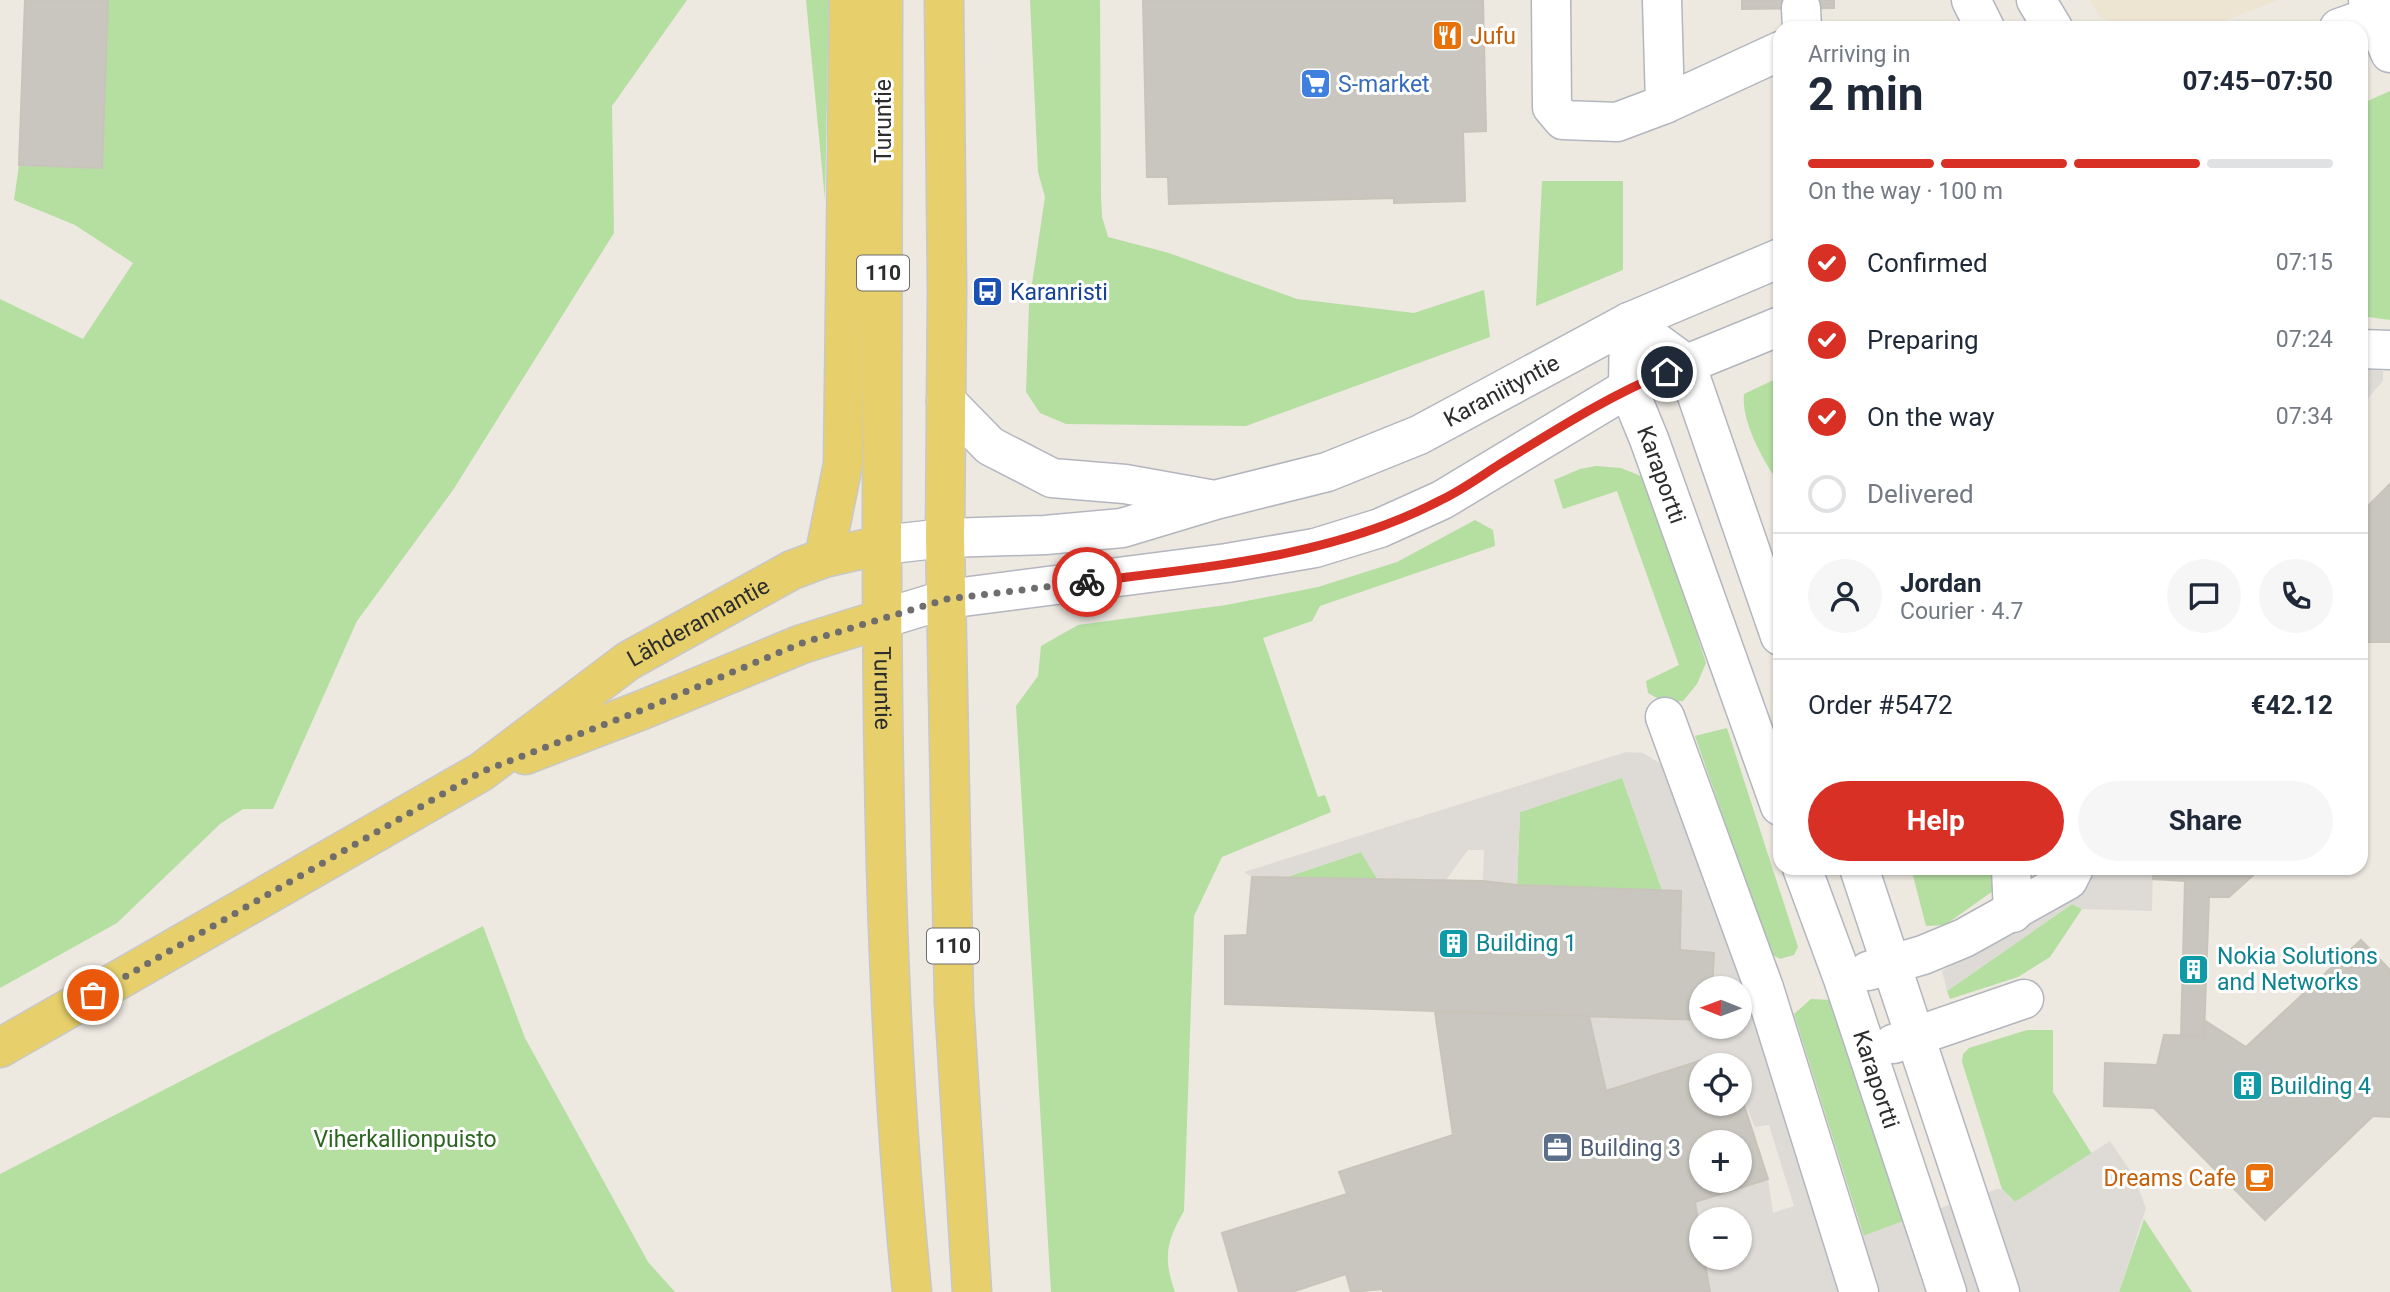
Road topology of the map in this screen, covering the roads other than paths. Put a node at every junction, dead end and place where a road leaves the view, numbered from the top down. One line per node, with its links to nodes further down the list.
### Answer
1 (849, 0): 26 (main road)
2 (883, 0): 25 (main road, Turuntie / 110)
3 (944, 0): 22 (main road, 110)
4 (1551, 0): 14 (street)
5 (1662, 0): 14 (street)
6 (1971, 0): 9 (street)
7 (2036, 0): 10 (street)
8 (2368, 13): 12 (street)
9 (1982, 21)
10 (2049, 21)
11 (1773, 54): 14 (street)
12 (2390, 55): 13 (street)
13 (2368, 66)
14 (1665, 104)
15 (1773, 261): 16 (street, Karaniityntie)
16 (1629, 322): 20 (street); 21 (street, Karaportti); 23 (street, Karaniityntie)
17 (1773, 329): 20 (street)
18 (2368, 349): 19 (street)
19 (2390, 350)
20 (1686, 364): 21 (street); 28 (street)
21 (1628, 388): 27 (street); 32 (street, Karaportti)
22 (946, 401): 23 (street, Karaniityntie); 24 (main road, 110)
23 (1215, 500): 24 (street, Karaniityntie)
24 (945, 538): 25 (street, Lähderannantie); 27 (main road, 110)
25 (882, 545): 26 (main road, Lähderannantie); 29 (main road, Turuntie / 110)
26 (824, 558): 31 (main road, Lähderannantie)
27 (947, 599): 29 (street, Lähderannantie); 45 (main road, 110)
28 (1773, 616)
29 (882, 619): 31 (main road, Lähderannantie); 44 (main road, Turuntie / 110)
30 (1665, 717): 46 (street)
31 (481, 772): 42 (main road, Lähderannantie)
32 (1773, 786)
33 (1805, 875): 39 (street, Karaportti)
34 (1861, 875): 38 (street)
35 (2011, 875): 37 (street)
36 (2070, 875): 37 (street)
37 (2013, 913): 38 (street)
38 (1892, 964): 39 (street); 41 (street)
39 (1843, 979): 43 (street, Karaportti)
40 (2024, 999): 41 (street)
41 (1915, 1036): 43 (street); 48 (street)
42 (0, 1048)
43 (1868, 1053): 47 (street, Karaportti)
44 (912, 1292)
45 (972, 1292)
46 (1859, 1292)
47 (1947, 1292)
48 (2000, 1292)

